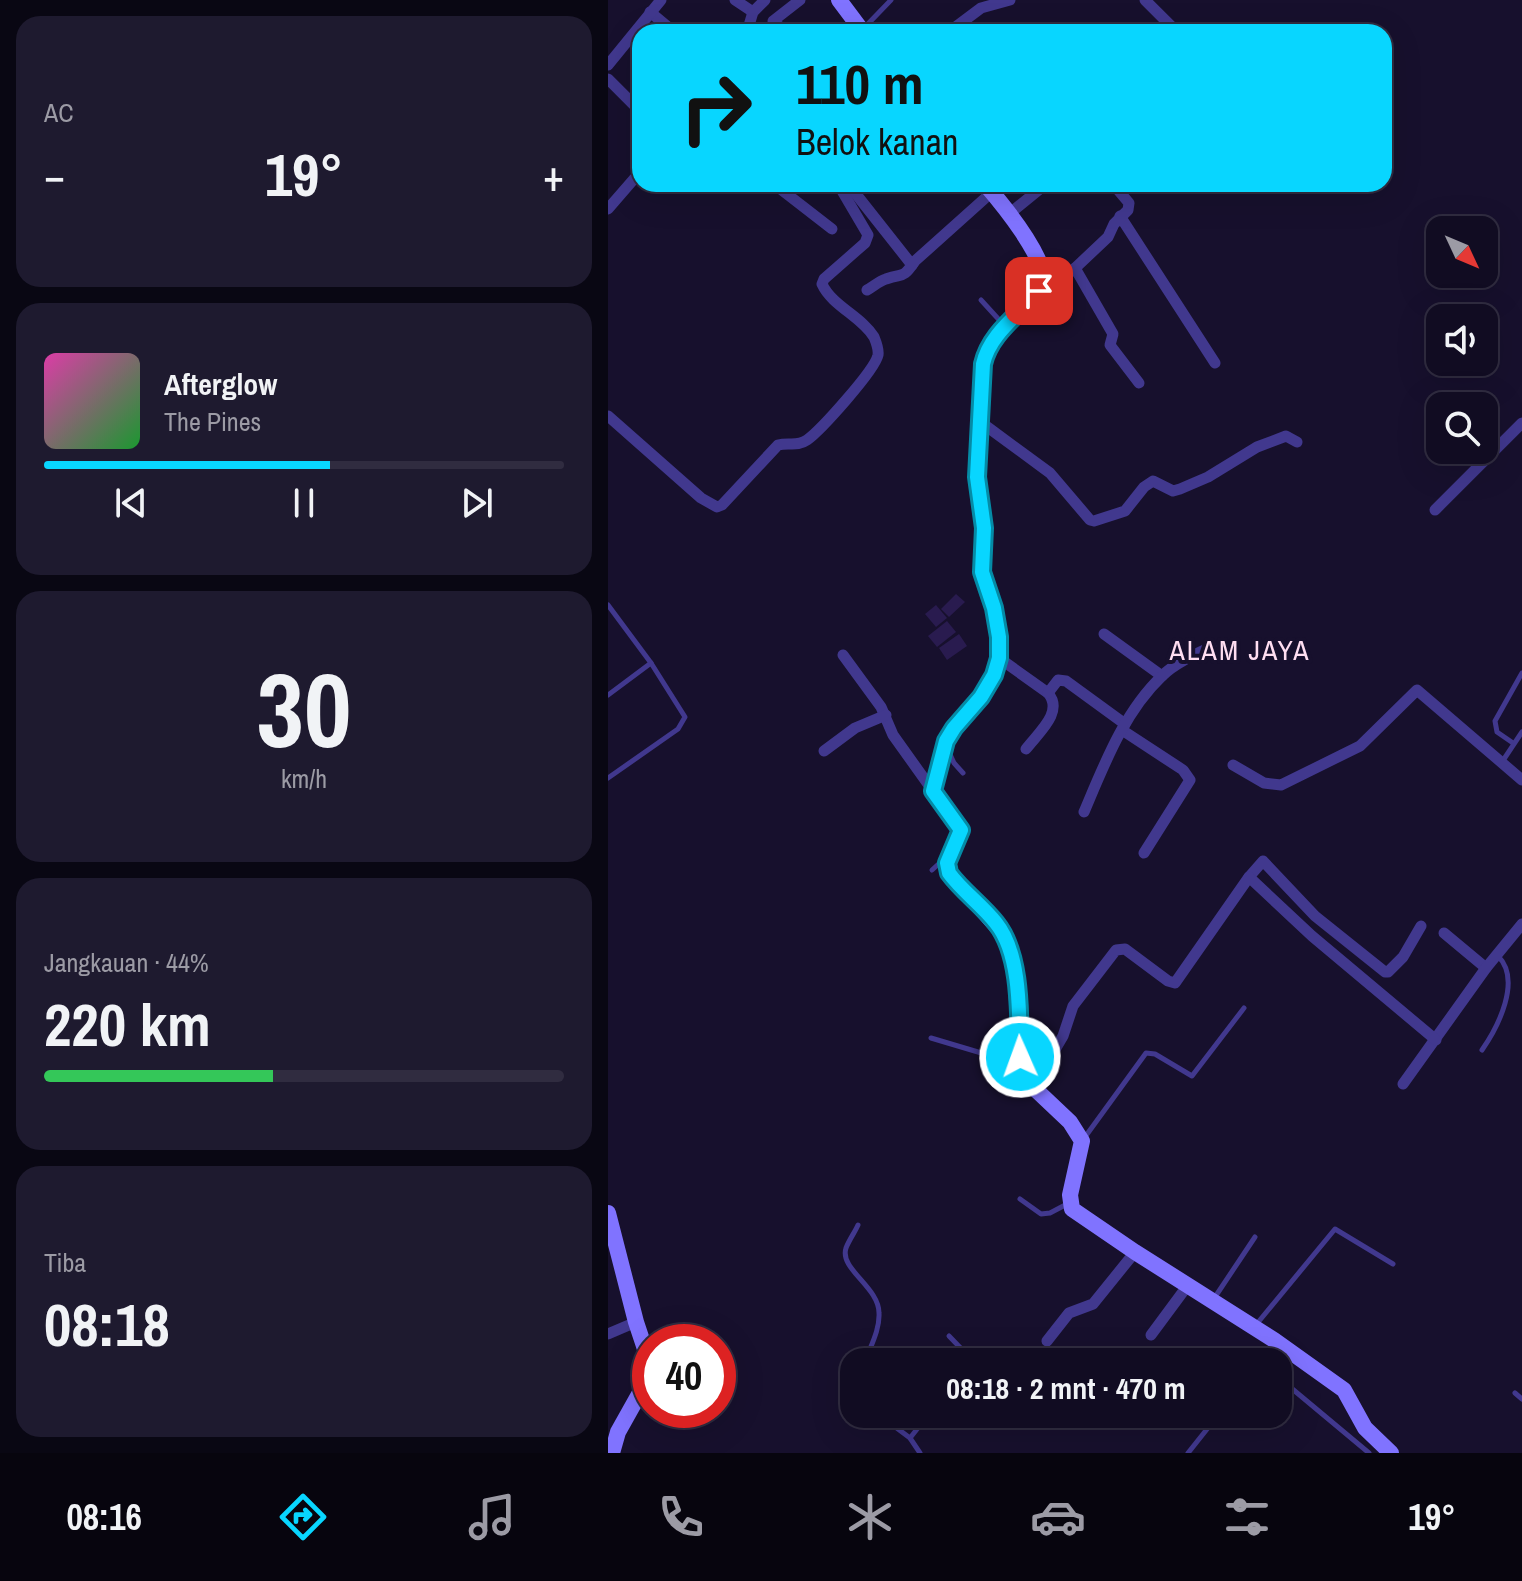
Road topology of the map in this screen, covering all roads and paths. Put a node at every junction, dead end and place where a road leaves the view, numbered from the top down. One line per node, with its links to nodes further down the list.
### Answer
1 (661, 0): 9 (street)
2 (735, 0): 10 (street)
3 (765, 0): 10 (street)
4 (800, 0): 11 (street)
5 (839, 0): 17 (street)
6 (891, 0): 18 (lane)
7 (1010, 0): 19 (street)
8 (1145, 0): 20 (street)
9 (650, 12): 12 (street); 13 (street)
10 (753, 12): 14 (street)
11 (773, 21): 15 (street); 16 (street)
12 (644, 24)
13 (664, 24)
14 (749, 24)
15 (770, 24)
16 (777, 24)
17 (858, 24)
18 (869, 24)
19 (960, 24)
20 (1169, 24)
21 (632, 44): 22 (street)
22 (608, 65)
23 (608, 79): 24 (street)
24 (632, 103)
25 (632, 181): 33 (street)
26 (784, 192): 36 (street)
27 (843, 192): 45 (street)
28 (854, 192): 37 (street)
29 (985, 192): 37 (street)
30 (992, 192): 34 (street)
31 (1036, 192): 34 (street)
32 (1119, 192): 35 (street)
33 (608, 209)
34 (1009, 214): 39 (street)
35 (1120, 216): 38 (street); 43 (street)
36 (832, 229)
37 (912, 265): 40 (street)
38 (1075, 268): 39 (street); 44 (street)
39 (1045, 284): 42 (street)
40 (867, 290)
41 (981, 300): 42 (lane)
42 (1005, 327): 46 (street)
43 (1215, 363)
44 (1139, 383)
45 (608, 416)
46 (982, 423): 48 (street); 54 (street)
47 (1522, 423): 49 (street)
48 (1297, 442)
49 (1435, 510)
50 (608, 605): 55 (lane)
51 (1104, 634): 57 (street)
52 (1211, 647): 57 (street)
53 (843, 655): 60 (street)
54 (999, 658): 58 (street); 63 (street)
55 (651, 663): 59 (lane); 70 (lane)
56 (1522, 673): 64 (lane)
57 (1162, 676): 61 (street)
58 (1048, 693): 61 (street); 65 (street)
59 (608, 695)
60 (886, 715): 66 (street); 72 (street)
61 (1124, 727): 73 (street); 75 (street)
62 (1522, 732): 64 (lane)
63 (946, 741): 69 (lane); 72 (street)
64 (1513, 743): 67 (lane)
65 (1026, 749)
66 (824, 751)
67 (1501, 763): 68 (street); 71 (street)
68 (1233, 765)
69 (963, 773)
70 (608, 778)
71 (1522, 780)
72 (933, 791): 74 (street)
73 (1084, 812)
74 (951, 853): 76 (lane); 87 (street)
75 (1144, 853)
76 (932, 870)
77 (1249, 877): 79 (street); 85 (street); 89 (street)
78 (1522, 924): 81 (street)
79 (1421, 926)
80 (1444, 933): 82 (street)
81 (1497, 955): 82 (street); 86 (lane)
82 (1486, 968): 85 (street)
83 (1244, 1008): 90 (lane)
84 (931, 1038): 87 (lane)
85 (1436, 1040): 88 (street)
86 (1482, 1050)
87 (1020, 1064): 89 (street)
88 (1403, 1084)
89 (1033, 1087): 90 (street)
90 (1082, 1141): 92 (street)
91 (1020, 1199): 92 (lane)
92 (1070, 1203): 96 (street)
93 (608, 1213): 100 (street)
94 (858, 1225): 106 (lane)
95 (1255, 1237): 99 (lane)
96 (1135, 1252): 98 (street); 105 (street)
97 (1393, 1264): 101 (lane)
98 (1188, 1285): 99 (street); 103 (street)
99 (1213, 1300): 101 (street)
100 (636, 1322): 102 (street); 115 (street)
101 (1254, 1327): 119 (street)
102 (608, 1334)
103 (1151, 1335)
104 (949, 1336): 107 (lane)
105 (1047, 1341)
106 (870, 1348)
107 (961, 1348)
108 (1292, 1389): 118 (lane)
109 (1515, 1393): 110 (lane)
110 (1522, 1399)
111 (897, 1428): 114 (lane)
112 (918, 1428): 114 (lane)
113 (1208, 1428): 117 (lane)
114 (910, 1438): 116 (lane)
115 (610, 1453)
116 (920, 1453)
117 (1188, 1453)
118 (1369, 1453)
119 (1391, 1453)

